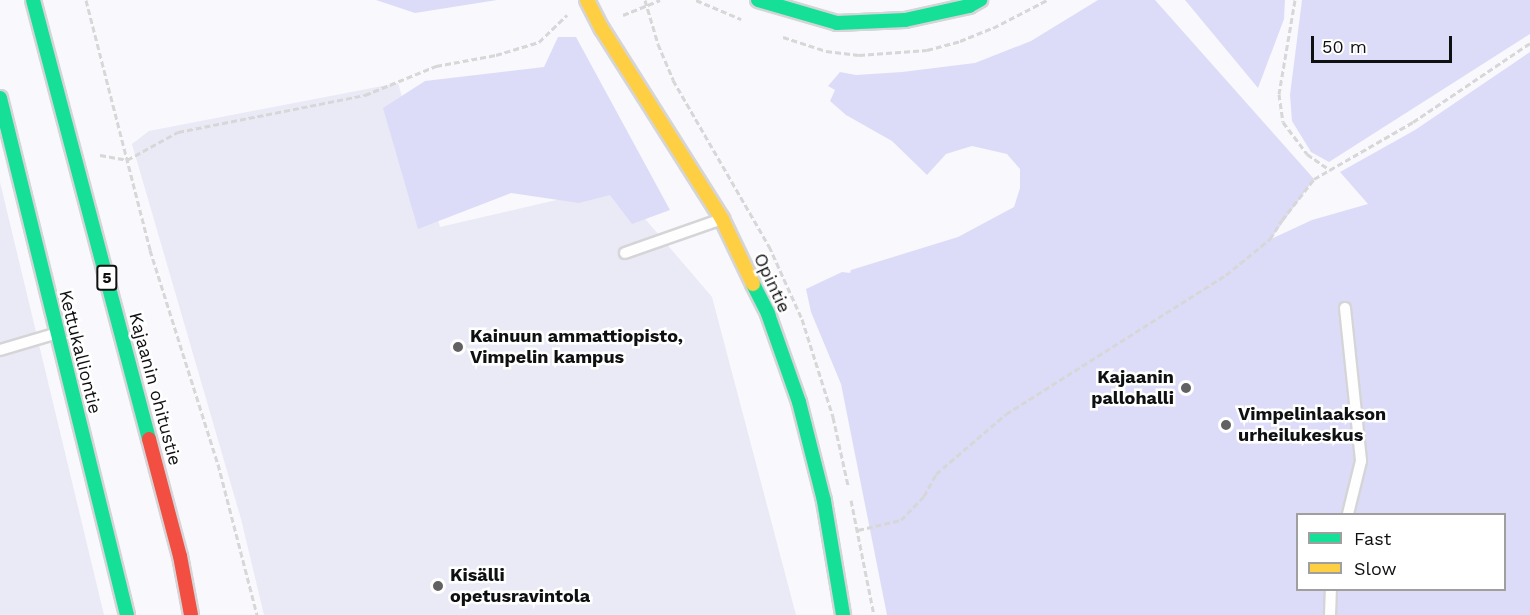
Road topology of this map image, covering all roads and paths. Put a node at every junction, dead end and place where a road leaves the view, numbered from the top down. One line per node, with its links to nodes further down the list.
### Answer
1 (33, 0): 22 (main road, Kajaanin ohitustie / 5)
2 (86, 0): 13 (path)
3 (587, 0): 15 (main road, Opintie)
4 (660, 0): 8 (path)
5 (758, 0): 6 (main road)
6 (980, 0)
7 (1295, 0): 14 (path)
8 (646, 6)
9 (568, 14): 13 (path)
10 (1530, 43): 14 (path)
11 (0, 98): 18 (main road, Kettukalliontie)
12 (93, 153): 13 (path)
13 (127, 160): 27 (path)
14 (1330, 170): 21 (path)
15 (722, 219): 16 (lane); 28 (main road, Opintie)
16 (626, 253)
17 (1345, 308): 20 (lane)
18 (57, 333): 19 (lane); 24 (main road, Kettukalliontie)
19 (0, 350)
20 (1348, 513)
21 (858, 530)
22 (180, 556): 25 (main road, Kajaanin ohitustie / 5); 26 (main road, 5)
23 (1331, 591): 29 (lane)
24 (127, 615)
25 (191, 615)
26 (200, 615)
27 (257, 615)
28 (843, 615)
29 (1330, 615)

